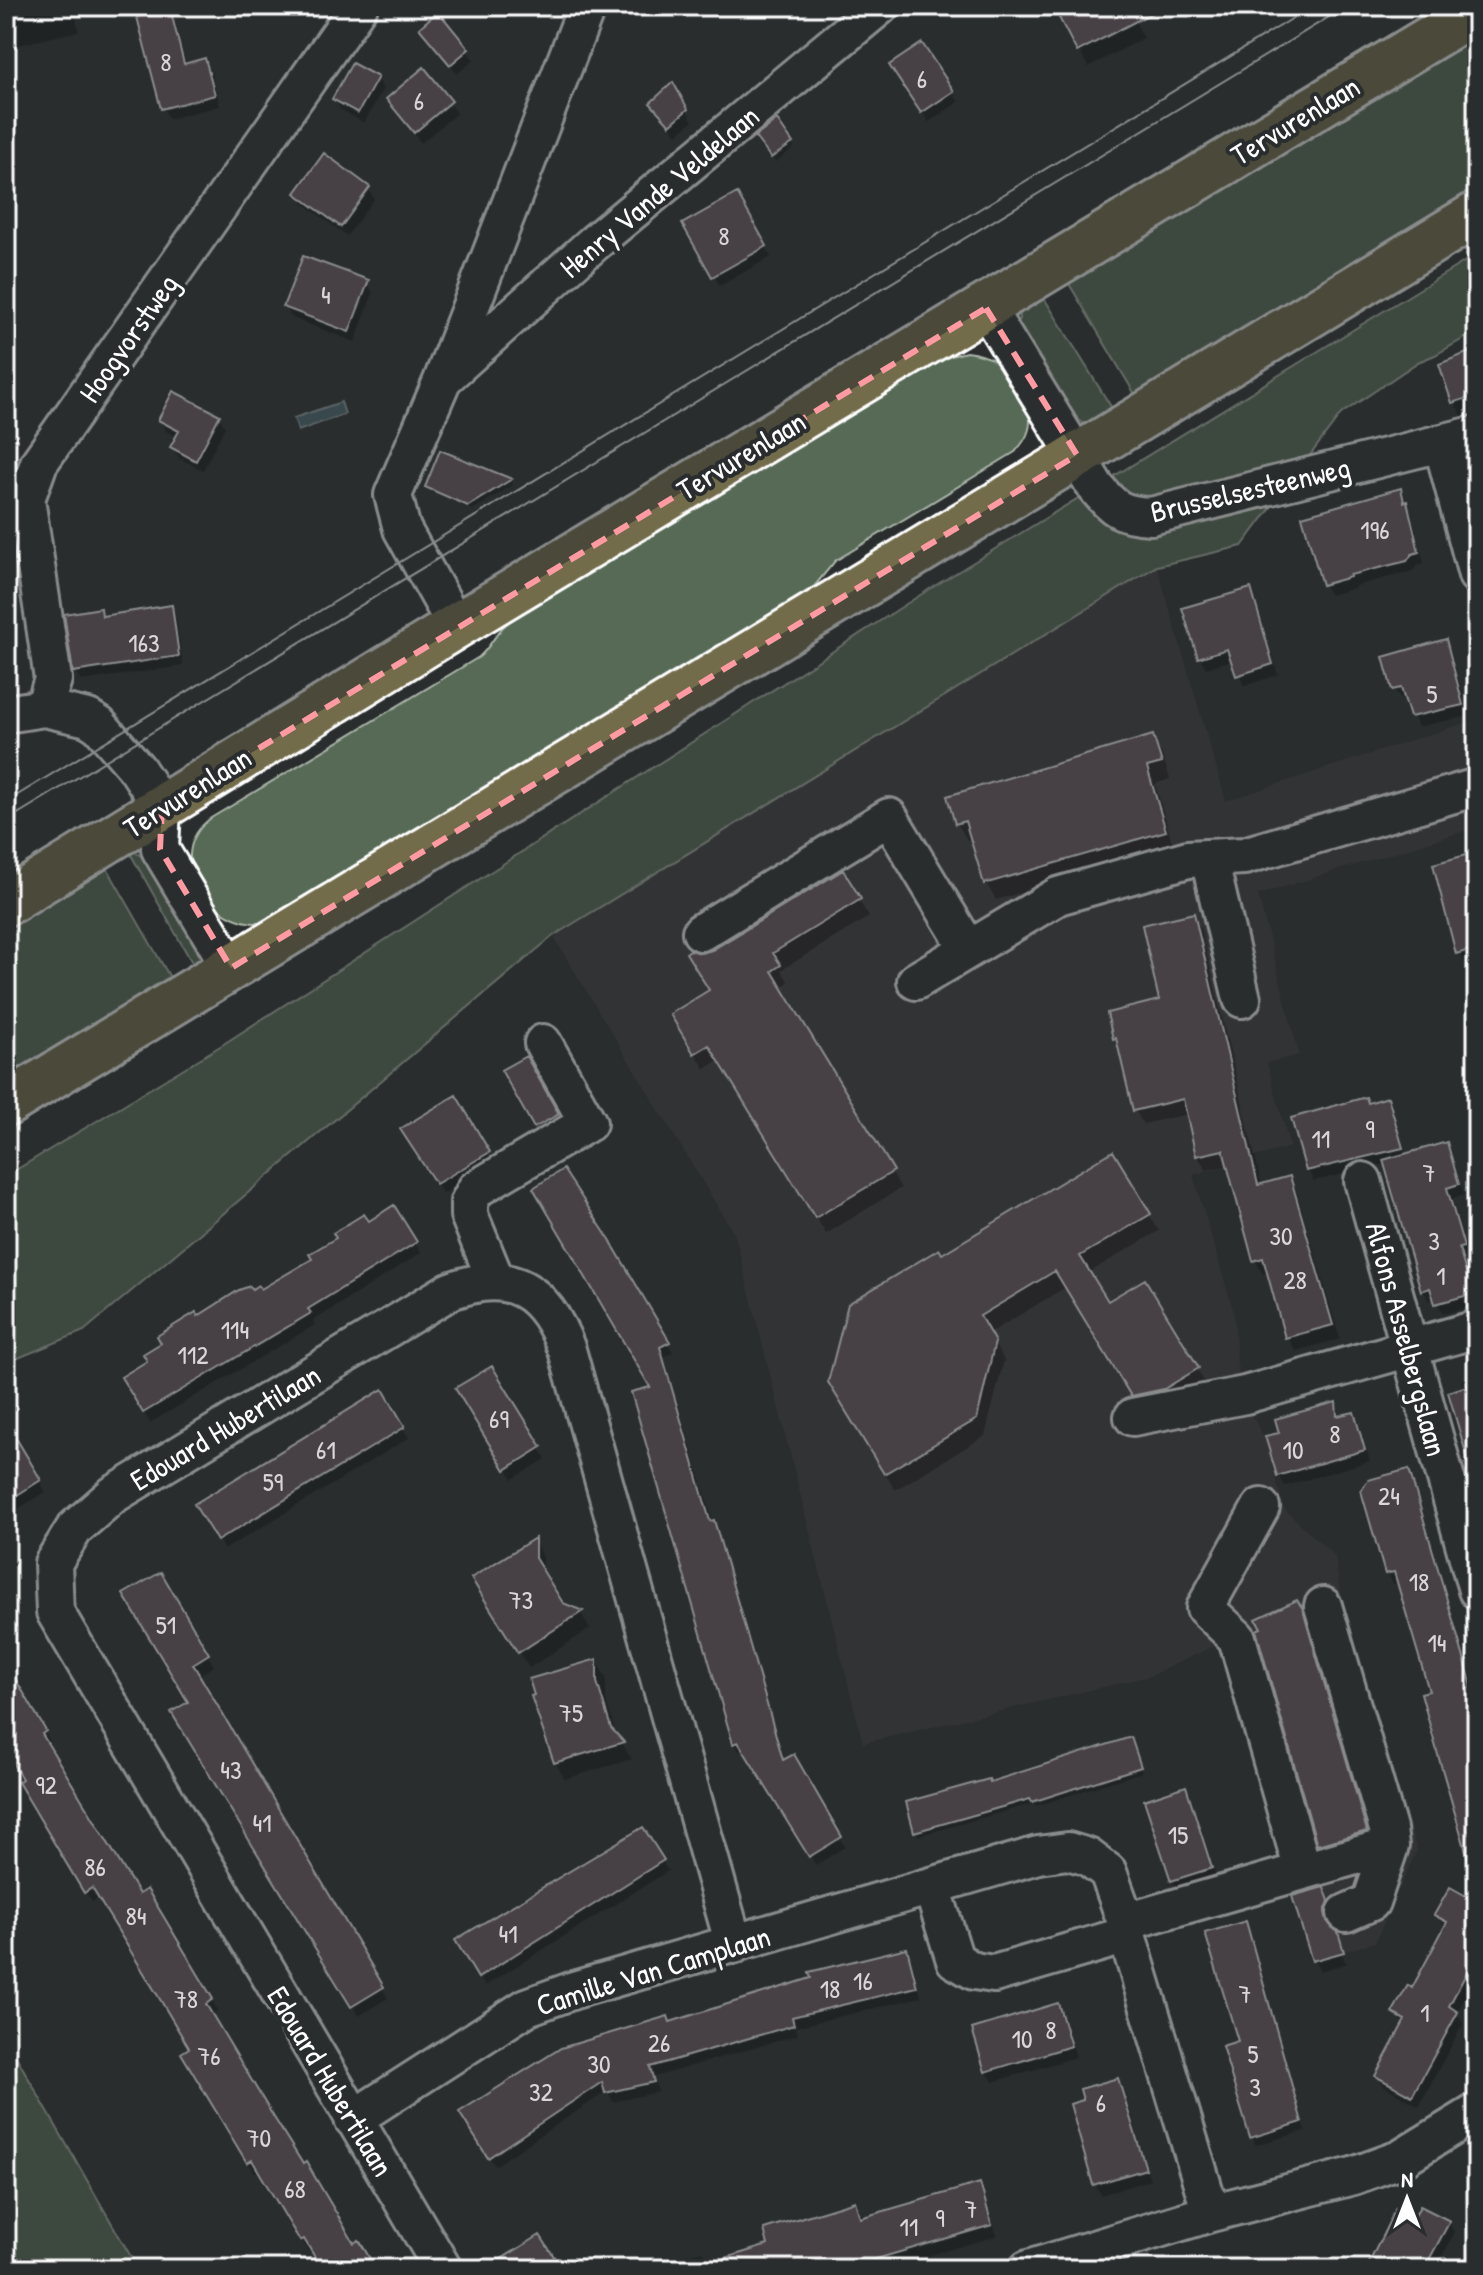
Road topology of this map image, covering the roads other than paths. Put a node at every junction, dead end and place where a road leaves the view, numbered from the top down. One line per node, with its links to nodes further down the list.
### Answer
1 (359, 6): 11 (street, Hoogvorstweg)
2 (587, 6): 7 (street)
3 (880, 6): 7 (street, Henry Vande Veldelaan)
4 (1477, 10): 6 (main road, Tervurenlaan)
5 (1477, 214): 10 (main road)
6 (986, 308): 10 (street, Brusselsesteenweg); 13 (main road, Tervurenlaan)
7 (442, 381): 13 (street)
8 (1477, 434): 9 (street, Brusselsesteenweg)
9 (1442, 443): 10 (street, Brusselsesteenweg); 12 (street)
10 (1077, 455): 22 (main road)
11 (16, 490): 14 (street, Hoogvorstweg)
12 (1477, 575)
13 (456, 626): 17 (main road, Tervurenlaan)
14 (44, 708): 15 (street); 17 (street)
15 (6, 714)
16 (1477, 787): 18 (street)
17 (162, 807): 19 (main road, Tervurenlaan); 22 (street)
18 (1209, 858): 21 (street); 24 (street)
19 (6, 903)
20 (701, 932): 21 (street)
21 (968, 948): 23 (street)
22 (231, 968): 26 (main road)
23 (916, 981)
24 (1242, 999)
25 (543, 1043): 28 (street)
26 (6, 1104)
27 (1363, 1181): 30 (street, Alfons Asselbergslaan)
28 (496, 1281): 40 (street); 42 (street, Edouard Hubertilaan)
29 (1477, 1329): 30 (street)
30 (1410, 1350): 31 (street); 33 (street, Alfons Asselbergslaan)
31 (1133, 1417)
32 (1261, 1507): 36 (street)
33 (1477, 1590)
34 (1323, 1606): 35 (street)
35 (1390, 1846): 36 (street); 38 (street)
36 (1303, 1871): 39 (street)
37 (932, 1887): 39 (street, Camille Van Camplaan); 39 (street); 40 (street, Camille Van Camplaan)
38 (1346, 1913)
39 (1126, 1929): 43 (street, Camille Van Camplaan)
40 (734, 1945): 42 (street, Camille Van Camplaan)
41 (1477, 2112): 43 (street)
42 (353, 2119): 44 (street, Edouard Hubertilaan)
43 (1211, 2213): 45 (street)
44 (443, 2269)
45 (1028, 2269)

